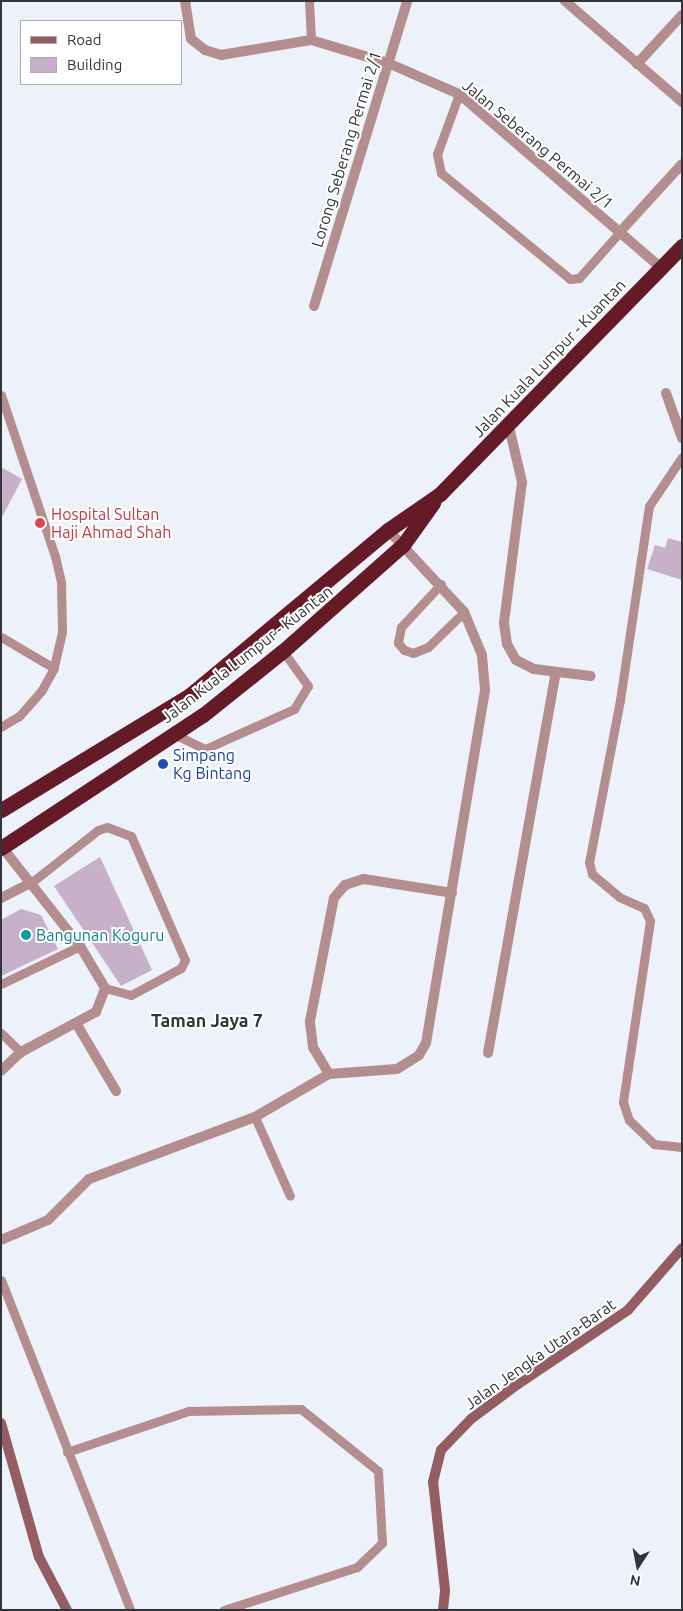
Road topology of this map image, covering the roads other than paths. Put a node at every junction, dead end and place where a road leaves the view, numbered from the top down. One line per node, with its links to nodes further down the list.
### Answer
1 (185, 1): 6 (street, Jalan Seberang Permai 2/1)
2 (309, 1): 6 (lane)
3 (407, 1): 7 (street, Lorong Seberang Permai 2/1)
4 (565, 1): 8 (street)
5 (682, 16): 8 (street)
6 (312, 40): 7 (street, Jalan Seberang Permai 2/1)
7 (388, 63): 9 (street, Jalan Seberang Permai 2/1); 15 (street, Lorong Seberang Permai 2/1)
8 (637, 64): 10 (street)
9 (459, 94): 12 (street, Jalan Seberang Permai 2/1); 12 (lane)
10 (682, 102)
11 (682, 164): 12 (street)
12 (619, 233): 14 (street, Jalan Seberang Permai 2/1)
13 (682, 246): 14 (highway, Jalan Kuala Lumpur - Kuantan)
14 (660, 268): 18 (highway, Jalan Kuala Lumpur - Kuantan)
15 (314, 306)
16 (666, 393): 19 (street)
17 (1, 395): 28 (lane)
18 (509, 427): 21 (highway, Jalan Kuala Lumpur - Kuantan); 29 (street)
19 (682, 438)
20 (682, 457): 49 (lane)
21 (440, 494): 22 (highway, Jalan Kuala Lumpur - Kuantan); 23 (highway, Jalan Kuala Lumpur - Kuantan)
22 (388, 530): 23 (street); 33 (highway, Jalan Kuala Lumpur - Kuantan)
23 (403, 545): 24 (street); 27 (highway, Jalan Kuala Lumpur - Kuantan)
24 (441, 584): 25 (street); 25 (lane)
25 (464, 612): 36 (street)
26 (1, 637): 28 (lane)
27 (283, 651): 32 (highway, Jalan Kuala Lumpur - Kuantan); 32 (lane)
28 (54, 668): 31 (lane)
29 (556, 672): 30 (street); 44 (street)
30 (591, 676)
31 (1, 727)
32 (174, 734): 34 (highway, Jalan Kuala Lumpur - Kuantan)
33 (1, 810)
34 (2, 848): 35 (street)
35 (32, 882): 37 (street); 38 (street); 40 (lane)
36 (452, 893): 46 (street); 46 (street)
37 (1, 898)
38 (80, 946): 39 (lane); 40 (street)
39 (1, 984)
40 (105, 988): 41 (street)
41 (76, 1022): 43 (street); 47 (street)
42 (1, 1033): 43 (lane)
43 (21, 1052): 45 (street)
44 (488, 1053)
45 (1, 1071)
46 (329, 1074): 48 (street)
47 (116, 1091)
48 (255, 1117): 50 (lane); 51 (street)
49 (682, 1147)
50 (290, 1196)
51 (1, 1240)
52 (682, 1248): 59 (street, Jalan Jengka Utara-Barat)
53 (1, 1280): 55 (lane)
54 (1, 1423): 56 (street)
55 (67, 1452): 57 (lane); 58 (lane)
56 (68, 1610)
57 (130, 1610)
58 (224, 1610)
59 (443, 1610)

